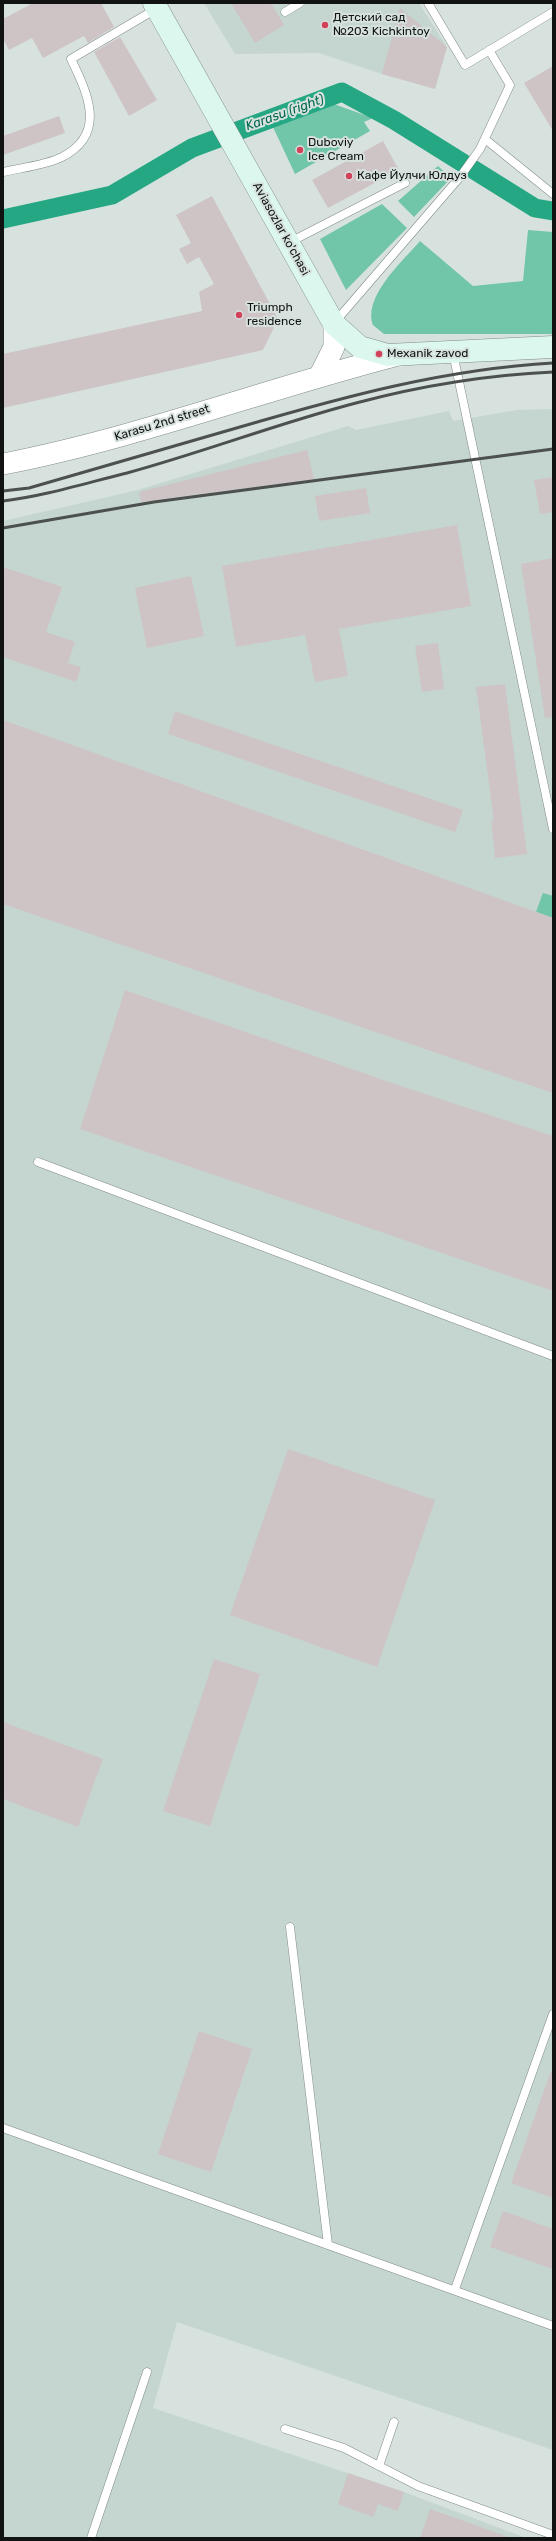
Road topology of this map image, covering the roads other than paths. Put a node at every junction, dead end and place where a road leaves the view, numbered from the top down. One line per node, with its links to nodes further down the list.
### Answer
1 (300, 3): 4 (lane)
2 (428, 3): 6 (lane)
3 (155, 6): 8 (lane); 11 (main road, Aviasozlar ko'chasi)
4 (285, 12)
5 (553, 12): 6 (lane)
6 (489, 50): 7 (lane)
7 (485, 139): 10 (lane); 12 (lane)
8 (3, 172)
9 (404, 183): 11 (lane)
10 (553, 194)
11 (288, 243): 12 (main road, Aviasozlar ko'chasi)
12 (334, 324): 15 (main road, Aviasozlar ko'chasi); 16 (street)
13 (553, 347): 14 (main road)
14 (453, 351): 15 (main road); 18 (lane)
15 (398, 355): 16 (street, Karasu 2nd street)
16 (320, 375): 17 (street, Karasu 2nd street)
17 (3, 464)
18 (553, 829)
19 (38, 1162): 20 (lane)
20 (553, 1356)
21 (290, 1927): 24 (lane)
22 (553, 2014): 25 (lane)
23 (3, 2128): 24 (lane)
24 (328, 2245): 25 (lane)
25 (455, 2290): 26 (lane)
26 (553, 2326)
27 (147, 2372): 32 (lane)
28 (394, 2422): 30 (lane)
29 (285, 2429): 30 (lane)
30 (379, 2466): 31 (lane)
31 (553, 2535)
32 (91, 2538)

